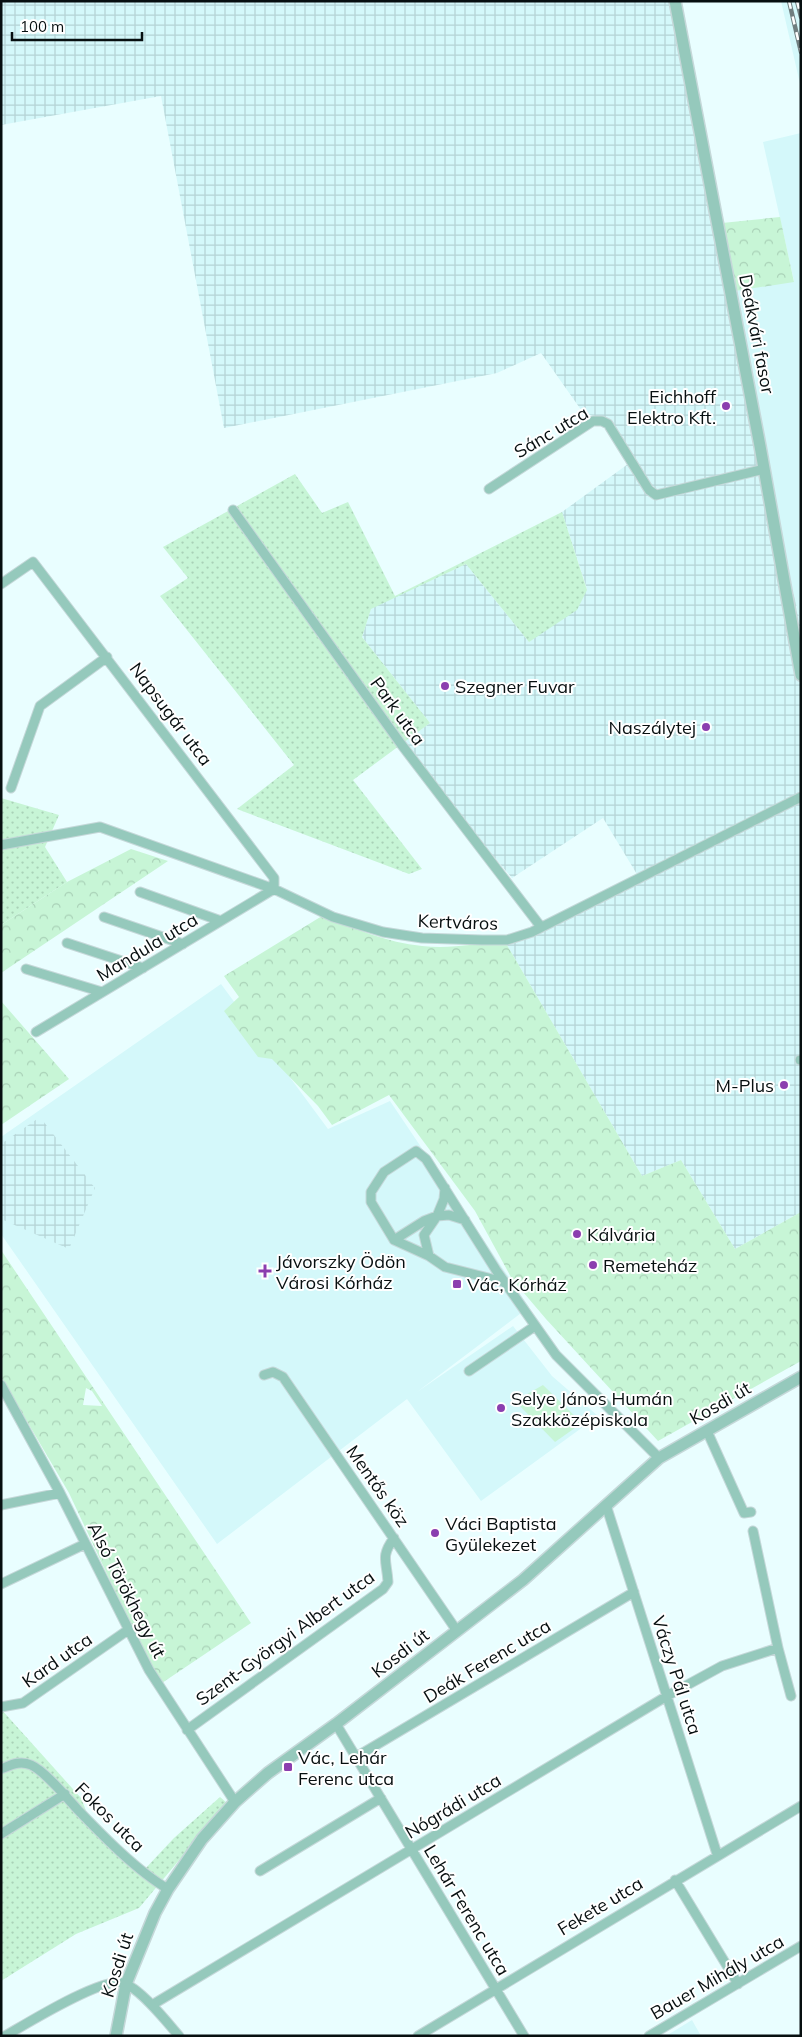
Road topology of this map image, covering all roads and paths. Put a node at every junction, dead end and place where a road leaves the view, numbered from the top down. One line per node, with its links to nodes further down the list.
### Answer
1 (675, 1): 2 (street, Deákvári fasor)
2 (764, 469): 3 (street, Sánc utca); 7 (street, Deákvári fasor)
3 (489, 489)
4 (233, 510): 15 (street, Park utca)
5 (1, 584): 6 (street, Napsugár utca)
6 (107, 657): 8 (street); 11 (street, Napsugár utca)
7 (801, 675)
8 (11, 788)
9 (801, 797): 15 (street, Kertváros)
10 (1, 845): 11 (street, Kertváros)
11 (274, 889): 14 (street, Mandula utca); 15 (street, Kertváros)
12 (140, 892): 14 (street)
13 (104, 917): 17 (street)
14 (220, 921): 17 (street, Mandula utca)
15 (541, 927)
16 (66, 943): 18 (street)
17 (183, 944): 18 (street, Mandula utca)
18 (143, 968): 20 (street, Mandula utca)
19 (26, 969): 20 (street)
20 (102, 992): 21 (street, Mandula utca)
21 (36, 1032)
22 (445, 1187): 23 (street); 24 (street); 25 (street)
23 (437, 1216): 24 (street); 25 (street); 26 (street)
24 (465, 1220): 27 (street)
25 (394, 1240): 26 (street)
26 (429, 1256): 27 (street)
27 (504, 1282): 28 (street)
28 (535, 1326): 29 (street); 35 (street)
29 (469, 1371)
30 (264, 1376): 41 (street, Mentős köz)
31 (801, 1377): 34 (street, Kosdi út)
32 (1, 1385): 33 (street, Alsó Törökhegy út)
33 (4, 1398): 36 (street, Alsó Törökhegy út)
34 (707, 1431): 35 (street, Kosdi út); 39 (street)
35 (659, 1458): 38 (street, Kosdi út)
36 (60, 1493): 37 (street); 42 (street, Alsó Törökhegy út)
37 (1, 1504)
38 (606, 1505): 44 (street, Váczy Pál utca); 46 (street, Kosdi út)
39 (752, 1512)
40 (753, 1531): 47 (street)
41 (394, 1538): 46 (street, Mentős köz); 52 (street, Szent-Györgyi Albert utca)
42 (85, 1544): 43 (street); 45 (street, Alsó Törökhegy út)
43 (1, 1584)
44 (634, 1592): 48 (street, Váczy Pál utca); 53 (street, Deák Ferenc utca)
45 (128, 1630): 50 (street, Kard utca); 52 (street, Alsó Törökhegy út)
46 (458, 1631): 51 (street, Kosdi út)
47 (778, 1648): 48 (street, Nógrádi utca); 49 (street)
48 (667, 1696): 60 (street, Nógrádi utca); 61 (street, Váczy Pál utca)
49 (791, 1696)
50 (1, 1707)
51 (336, 1724): 53 (street, Lehár Ferenc utca); 57 (street, Kosdi út)
52 (187, 1730): 57 (street, Alsó Törökhegy út)
53 (356, 1757): 56 (street, Lehár Ferenc utca)
54 (1, 1769): 55 (street, Fokos utca)
55 (65, 1794): 59 (street); 64 (street, Fokos utca)
56 (381, 1798): 60 (street, Lehár Ferenc utca); 62 (street)
57 (235, 1802): 64 (street, Kosdi út)
58 (801, 1806): 61 (street, Fekete utca)
59 (1, 1834)
60 (412, 1850): 68 (street, Lehár Ferenc utca); 69 (street, Nógrádi utca)
61 (717, 1854): 63 (street, Fekete utca)
62 (260, 1871)
63 (675, 1880): 67 (street); 68 (street, Fekete utca)
64 (168, 1889): 66 (street, Kosdi út)
65 (801, 1946): 67 (street, Bauer Mihály utca)
66 (126, 1984): 69 (street); 70 (street); 71 (street, Kosdi út)
67 (738, 1984): 75 (street, Bauer Mihály utca)
68 (496, 1989): 73 (street, Fekete utca); 74 (street, Lehár Ferenc utca)
69 (152, 2005): 72 (street)
70 (4, 2036)
71 (116, 2036)
72 (179, 2036)
73 (418, 2036)
74 (524, 2036)
75 (649, 2036)

